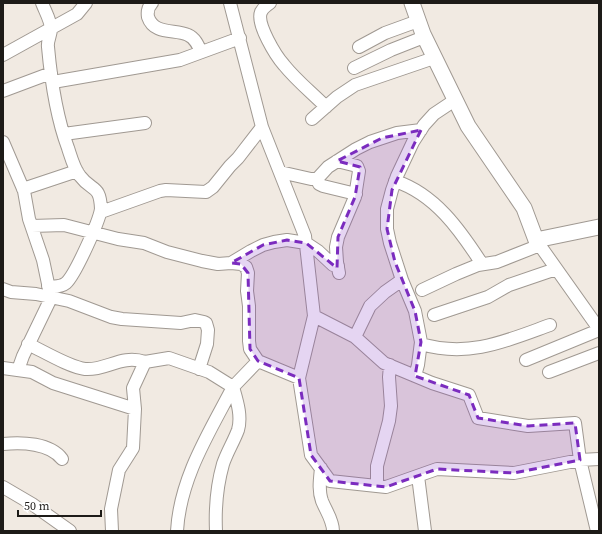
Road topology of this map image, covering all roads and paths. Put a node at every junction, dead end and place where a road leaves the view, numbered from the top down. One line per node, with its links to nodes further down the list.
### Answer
1 (42, 3): 8 (street)
2 (86, 3): 8 (street)
3 (152, 3): 12 (street)
4 (230, 3): 10 (street)
5 (270, 3): 19 (street)
6 (412, 3): 7 (street)
7 (418, 21): 9 (street); 11 (street)
8 (51, 28): 13 (street); 16 (street)
9 (424, 37): 14 (street); 15 (street)
10 (240, 38): 12 (street); 22 (street)
11 (359, 47)
12 (201, 52): 16 (street)
13 (3, 55)
14 (434, 58): 18 (street); 19 (street)
15 (354, 68)
16 (52, 78): 17 (street); 24 (street)
17 (3, 92)
18 (455, 100): 23 (street); 38 (street)
19 (326, 107): 20 (street)
20 (312, 119)
21 (145, 123): 24 (street)
22 (262, 128): 28 (street); 33 (street)
23 (421, 130): 26 (street); 30 (street)
24 (64, 134): 27 (street)
25 (3, 142): 31 (street)
26 (337, 161): 29 (street); 32 (street)
27 (77, 171): 31 (street); 33 (street)
28 (280, 172): 29 (street); 37 (street)
29 (317, 179): 32 (street)
30 (395, 181): 40 (street); 42 (street)
31 (23, 189): 34 (street)
32 (356, 194): 37 (street)
33 (101, 212): 36 (street)
34 (32, 226): 36 (street); 45 (street)
35 (599, 228): 38 (street)
36 (93, 232): 39 (street); 45 (street)
37 (306, 243): 39 (street); 47 (street)
38 (538, 243): 40 (street); 41 (street)
39 (231, 263): 55 (street)
40 (482, 264): 44 (street)
41 (556, 269): 46 (street); 49 (street)
42 (402, 280): 50 (street); 52 (street)
43 (3, 289): 45 (street)
44 (422, 290)
45 (50, 292): 51 (street); 59 (street)
46 (434, 315)
47 (314, 316): 50 (street); 63 (street)
48 (550, 325): 52 (street)
49 (599, 330): 54 (street)
50 (355, 337): 57 (street)
51 (28, 344): 56 (street); 60 (street)
52 (421, 344): 62 (street)
53 (599, 353): 61 (street)
54 (526, 360)
55 (258, 361): 63 (street); 64 (street)
56 (145, 362): 59 (street); 65 (street)
57 (390, 365): 62 (street); 72 (street)
58 (3, 368): 60 (street)
59 (199, 369): 64 (street)
60 (18, 370): 65 (street)
61 (549, 372)
62 (415, 376): 69 (street)
63 (299, 378): 70 (street)
64 (233, 388): 76 (street); 77 (street)
65 (135, 409): 75 (street)
66 (3, 444): 67 (street)
67 (62, 459)
68 (599, 459): 69 (street)
69 (580, 460): 71 (street); 80 (street)
70 (321, 468): 72 (street); 78 (street)
71 (418, 476): 72 (street); 79 (street)
72 (377, 486)
73 (3, 487): 74 (street)
74 (70, 531)
75 (112, 531)
76 (177, 531)
77 (216, 531)
78 (333, 531)
79 (425, 531)
80 (597, 531)

